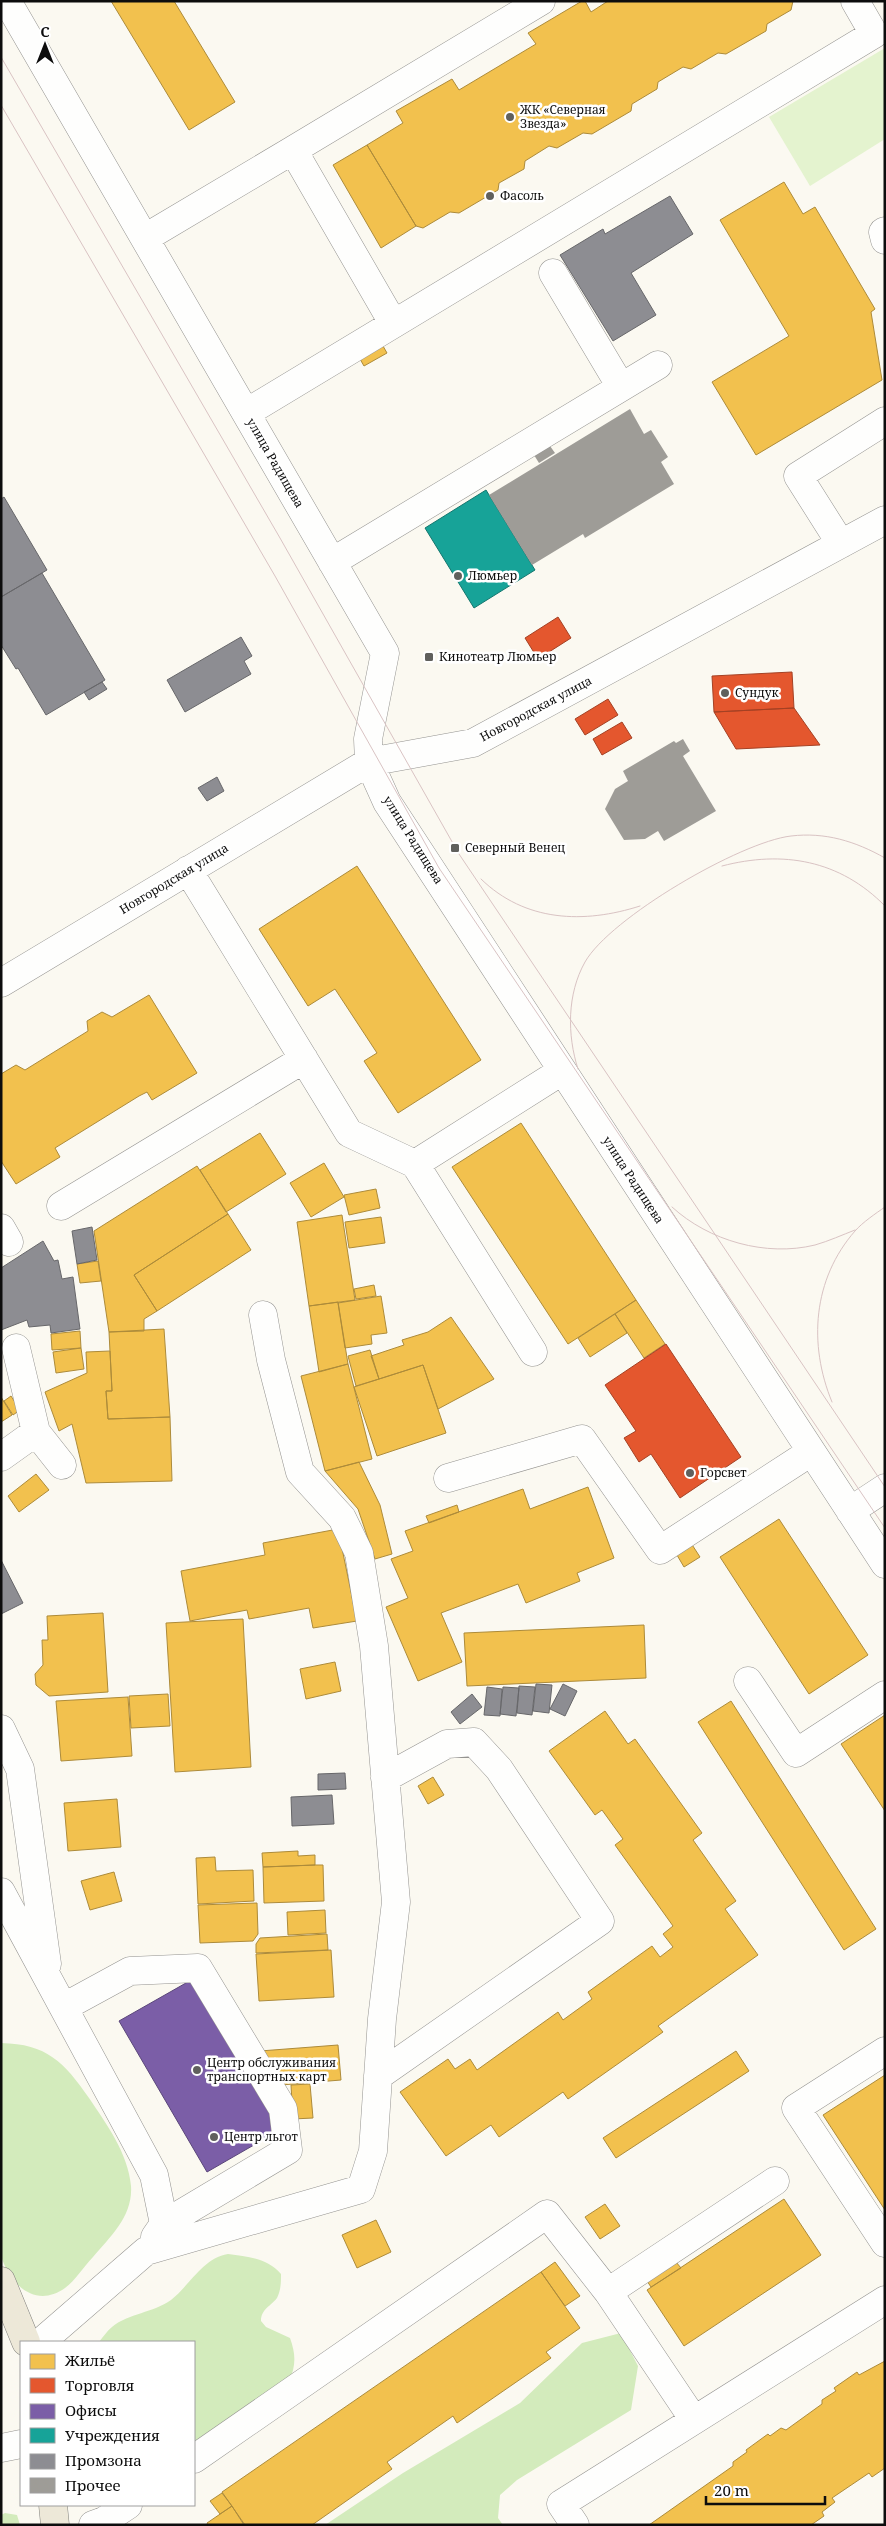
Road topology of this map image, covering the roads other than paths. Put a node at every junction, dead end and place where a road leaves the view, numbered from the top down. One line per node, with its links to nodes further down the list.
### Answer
1 (7, 1): 6 (street, улица Радищева)
2 (540, 1): 4 (street)
3 (855, 1): 9 (street)
4 (293, 150): 6 (street); 9 (street)
5 (885, 231): 7 (street)
6 (145, 238): 12 (street, улица Радищева)
7 (885, 240)
8 (553, 273): 11 (street)
9 (393, 323): 12 (street)
10 (658, 365): 11 (street)
11 (621, 387): 16 (street)
12 (246, 413): 16 (street, улица Радищева)
13 (885, 421): 15 (street)
14 (885, 520): 15 (street, Новгородская улица)
15 (841, 544): 17 (street, Новгородская улица)
16 (332, 562): 17 (street, улица Радищева)
17 (369, 762): 18 (street, Новгородская улица); 21 (street, улица Радищева)
18 (188, 870): 19 (street, Новгородская улица); 20 (street)
19 (1, 983)
20 (304, 1059): 22 (street); 23 (street)
21 (562, 1071): 22 (street); 28 (street, улица Радищева)
22 (415, 1164): 26 (street)
23 (61, 1206)
24 (263, 1315): 38 (street)
25 (16, 1348): 27 (street)
26 (534, 1352)
27 (36, 1432): 29 (street); 30 (street)
28 (811, 1452): 31 (street); 33 (street, улица Радищева)
29 (1, 1457)
30 (62, 1465)
31 (448, 1478)
32 (885, 1488): 33 (street)
33 (850, 1511): 34 (street, улица Радищева)
34 (885, 1564)
35 (748, 1681): 36 (street)
36 (885, 1695)
37 (1, 1729): 40 (street)
38 (385, 1778): 43 (street); 43 (street)
39 (1, 1892): 40 (street)
40 (49, 1980): 41 (street)
41 (64, 2006): 45 (street); 45 (street)
42 (885, 2051): 46 (street)
43 (378, 2076): 47 (street)
44 (775, 2181): 49 (street)
45 (164, 2224): 47 (street)
46 (885, 2243)
47 (146, 2250): 52 (street)
48 (1, 2281): 51 (main road)
49 (608, 2292): 53 (street); 56 (street)
50 (885, 2300): 53 (street)
51 (26, 2341)
52 (42, 2341)
53 (694, 2420): 59 (street)
54 (20, 2444): 55 (street)
55 (1, 2448)
56 (195, 2458)
57 (53, 2506): 60 (main road)
58 (126, 2506): 61 (street)
59 (568, 2515)
60 (55, 2525)
61 (93, 2525)

